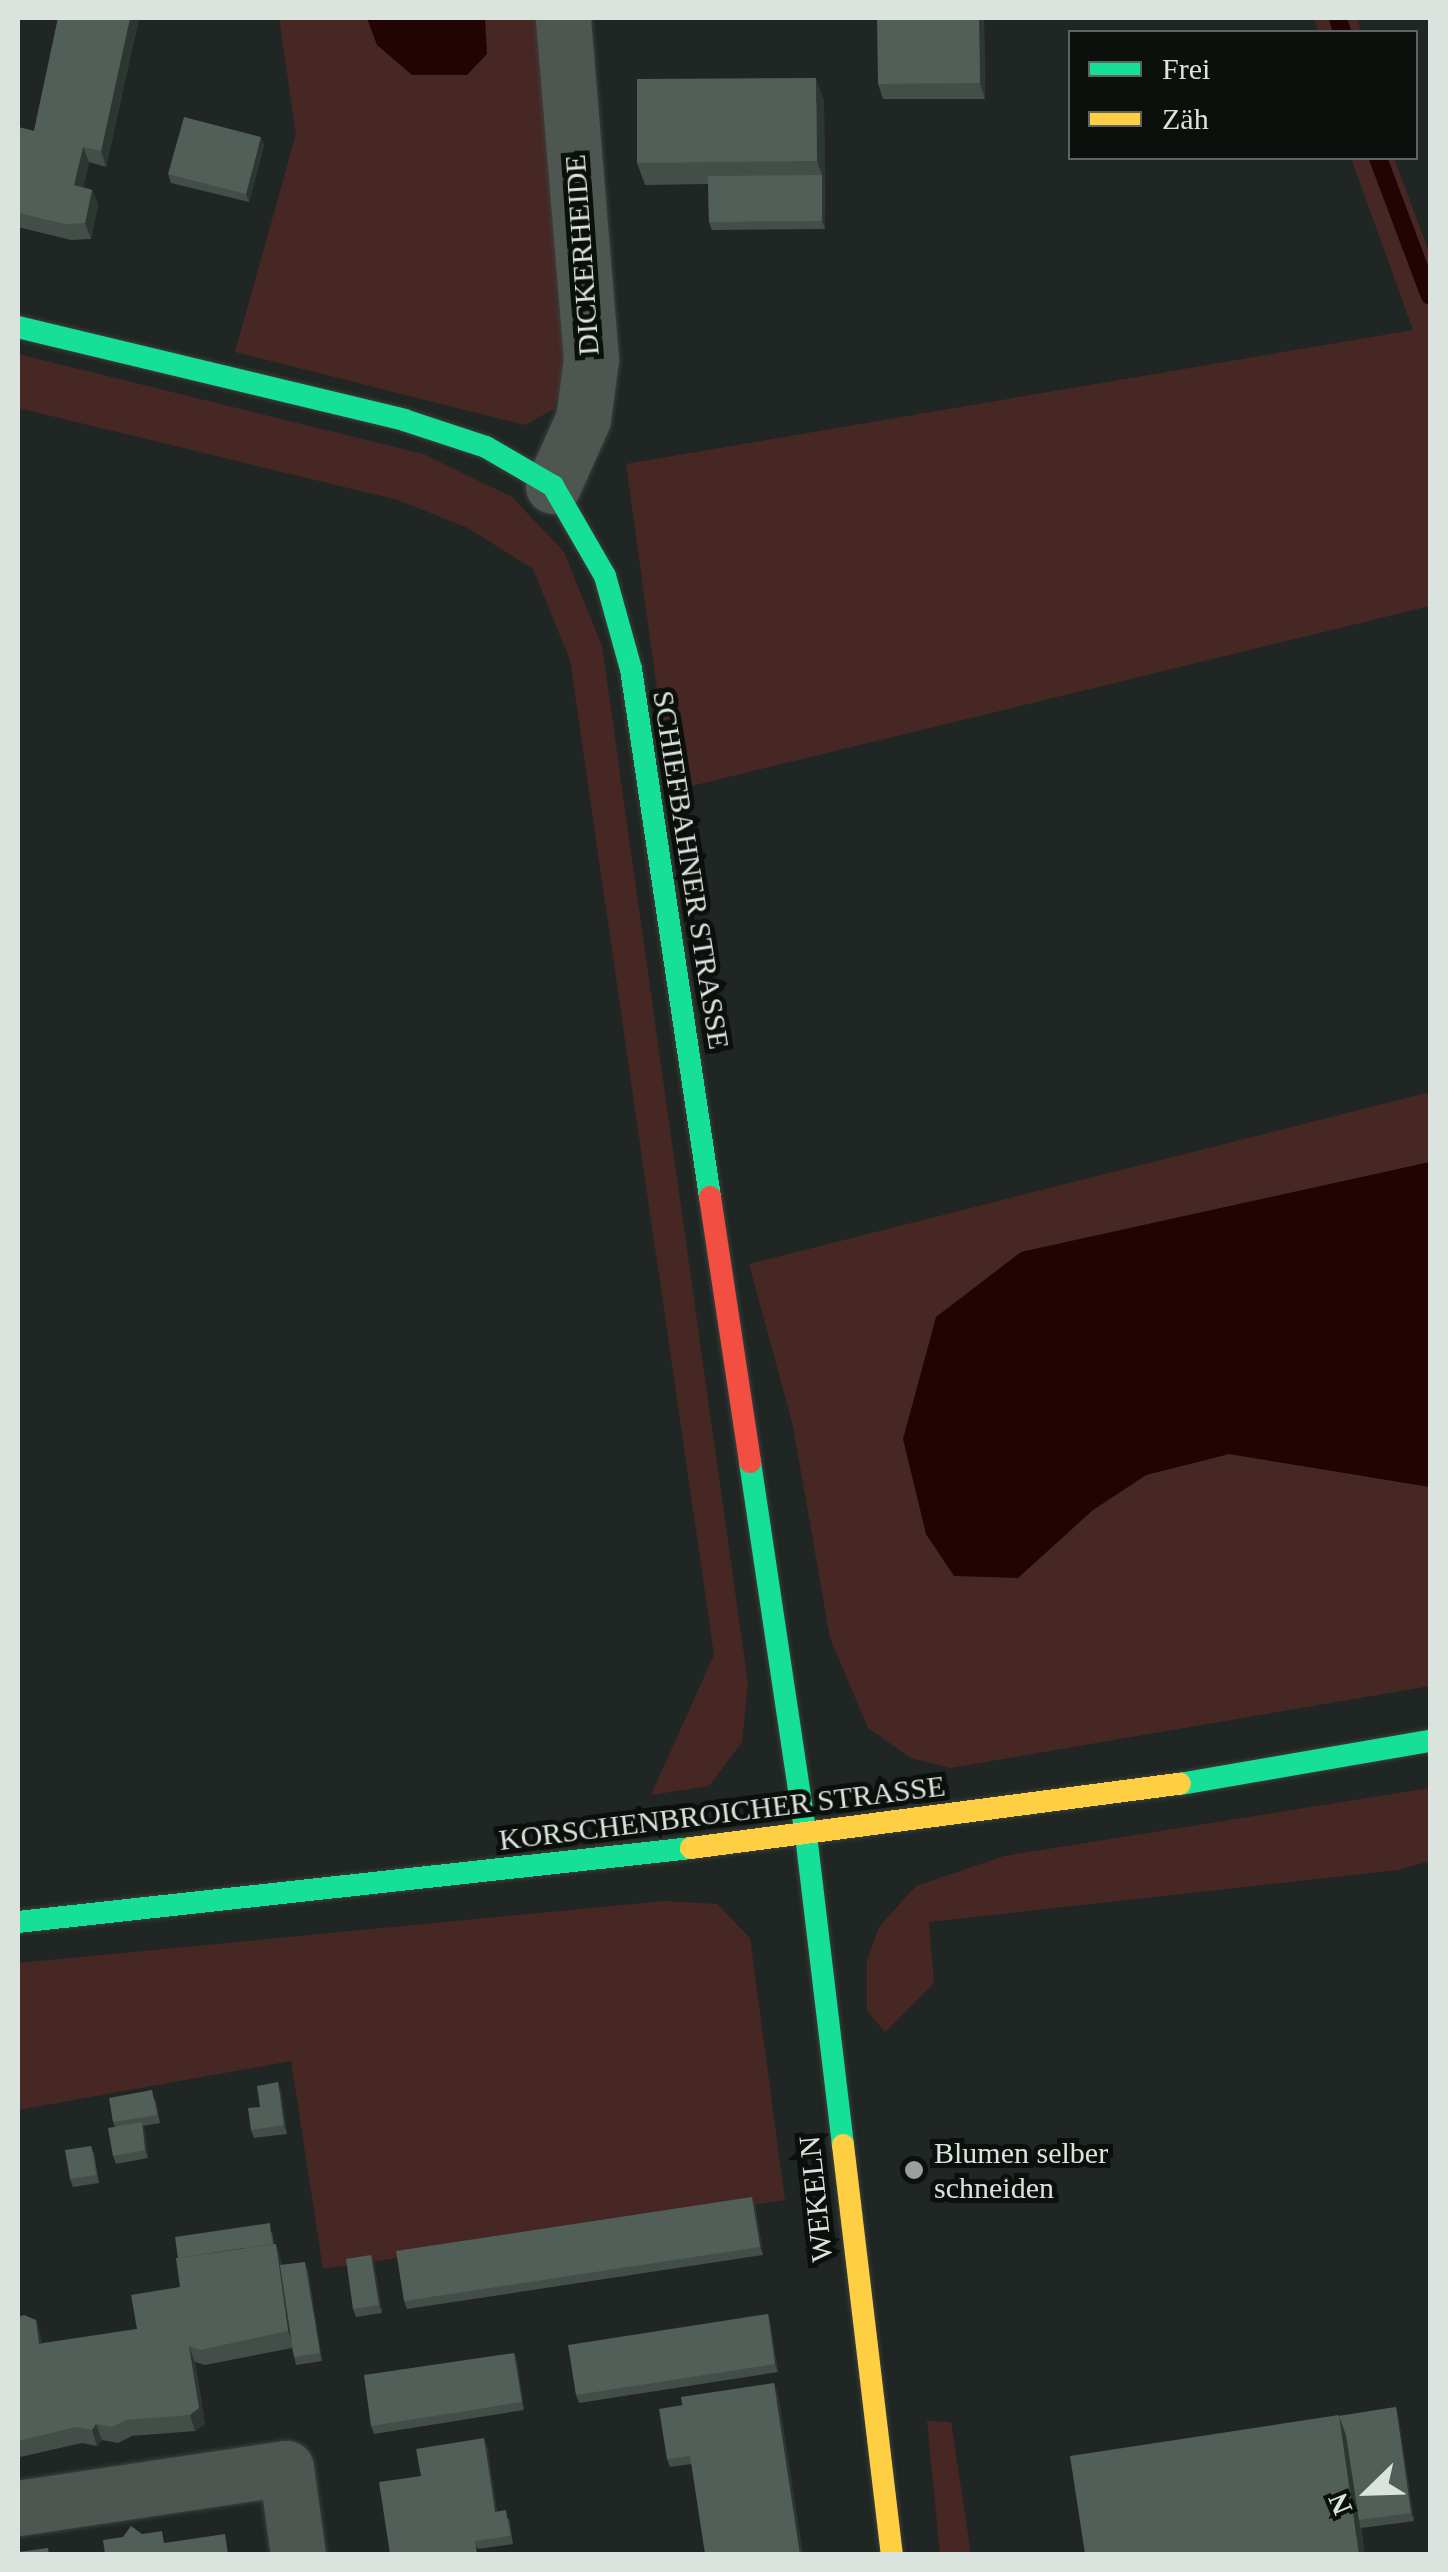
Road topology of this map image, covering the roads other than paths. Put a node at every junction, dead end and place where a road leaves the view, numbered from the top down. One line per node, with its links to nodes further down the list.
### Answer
1 (563, 18): 3 (street, DICKERHEIDE)
2 (18, 327): 3 (street, SCHIEFBAHNER STRASSE)
3 (553, 486): 5 (street, SCHIEFBAHNER STRASSE)
4 (1430, 1740): 5 (street, KORSCHENBROICHER STRASSE)
5 (806, 1836): 6 (street, KORSCHENBROICHER STRASSE); 9 (street, WEKELN)
6 (18, 1922)
7 (18, 2508): 8 (street)
8 (298, 2554)
9 (892, 2554)

